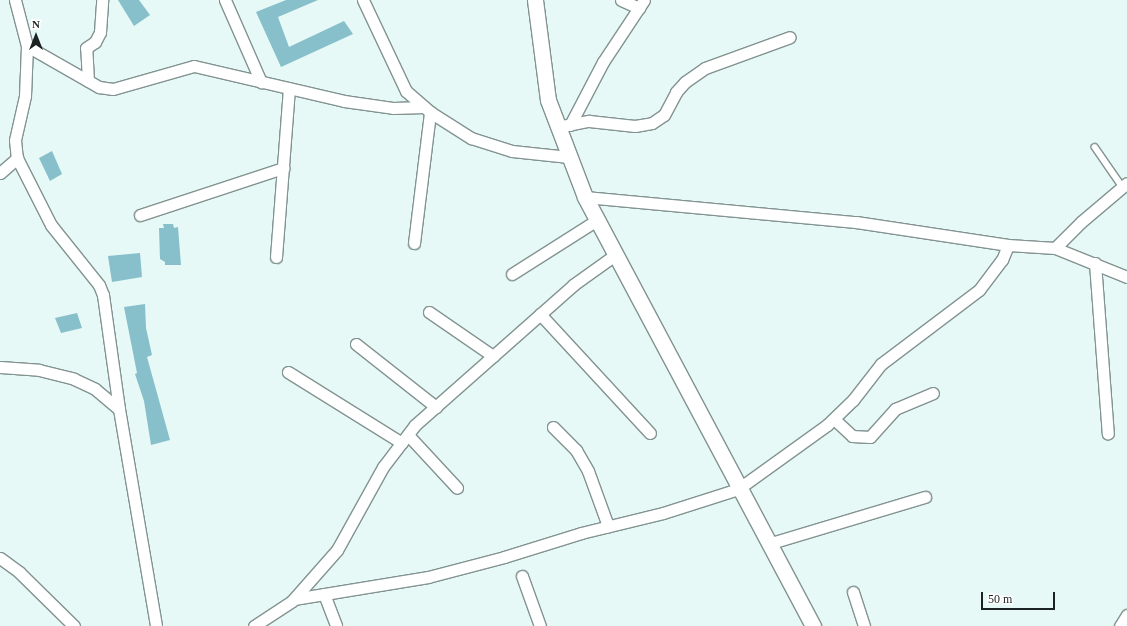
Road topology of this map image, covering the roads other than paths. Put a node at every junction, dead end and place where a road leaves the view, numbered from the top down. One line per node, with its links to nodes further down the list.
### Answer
1 (15, 0): 9 (street)
2 (102, 0): 10 (street)
3 (225, 0): 11 (street)
4 (363, 0): 13 (street)
5 (535, 0): 14 (main road)
6 (621, 0): 7 (street)
7 (642, 4): 14 (street)
8 (790, 36): 14 (street)
9 (27, 46): 10 (street); 17 (street)
10 (88, 81): 11 (street)
11 (261, 82): 12 (street)
12 (289, 88): 13 (street); 18 (street)
13 (427, 110): 16 (street); 24 (street)
14 (563, 126): 16 (main road)
15 (1095, 147): 20 (lane)
16 (569, 157): 21 (main road)
17 (17, 158): 19 (street); 40 (street)
18 (283, 168): 22 (street); 28 (street)
19 (0, 174)
20 (1125, 184): 26 (street)
21 (585, 197): 23 (main road); 25 (street)
22 (140, 216)
23 (597, 220): 27 (main road); 30 (street)
24 (414, 243)
25 (1008, 245): 26 (street); 41 (street)
26 (1055, 248): 29 (street)
27 (615, 255): 33 (street); 47 (main road)
28 (276, 258)
29 (1095, 263): 31 (street); 44 (street)
30 (512, 274)
31 (1127, 277)
32 (429, 312): 35 (street)
33 (540, 314): 35 (street); 43 (street)
34 (356, 344): 39 (street)
35 (493, 356): 39 (street)
36 (0, 367): 40 (street)
37 (288, 372): 45 (street)
38 (933, 393): 41 (street)
39 (436, 407): 45 (street)
40 (119, 409): 58 (street)
41 (834, 419): 47 (street)
42 (553, 427): 49 (street)
43 (650, 433)
44 (1108, 434)
45 (405, 439): 46 (street); 55 (street)
46 (457, 488)
47 (738, 489): 49 (street); 50 (main road)
48 (925, 497): 50 (street)
49 (608, 526): 54 (street)
50 (768, 544): 62 (main road)
51 (0, 558): 57 (street)
52 (522, 576): 61 (street)
53 (853, 592): 63 (street)
54 (324, 594): 55 (street); 60 (street)
55 (294, 599): 59 (street)
56 (1127, 615): 64 (street)
57 (74, 626)
58 (156, 626)
59 (254, 626)
60 (336, 626)
61 (540, 626)
62 (812, 626)
63 (864, 626)
64 (1120, 626)

